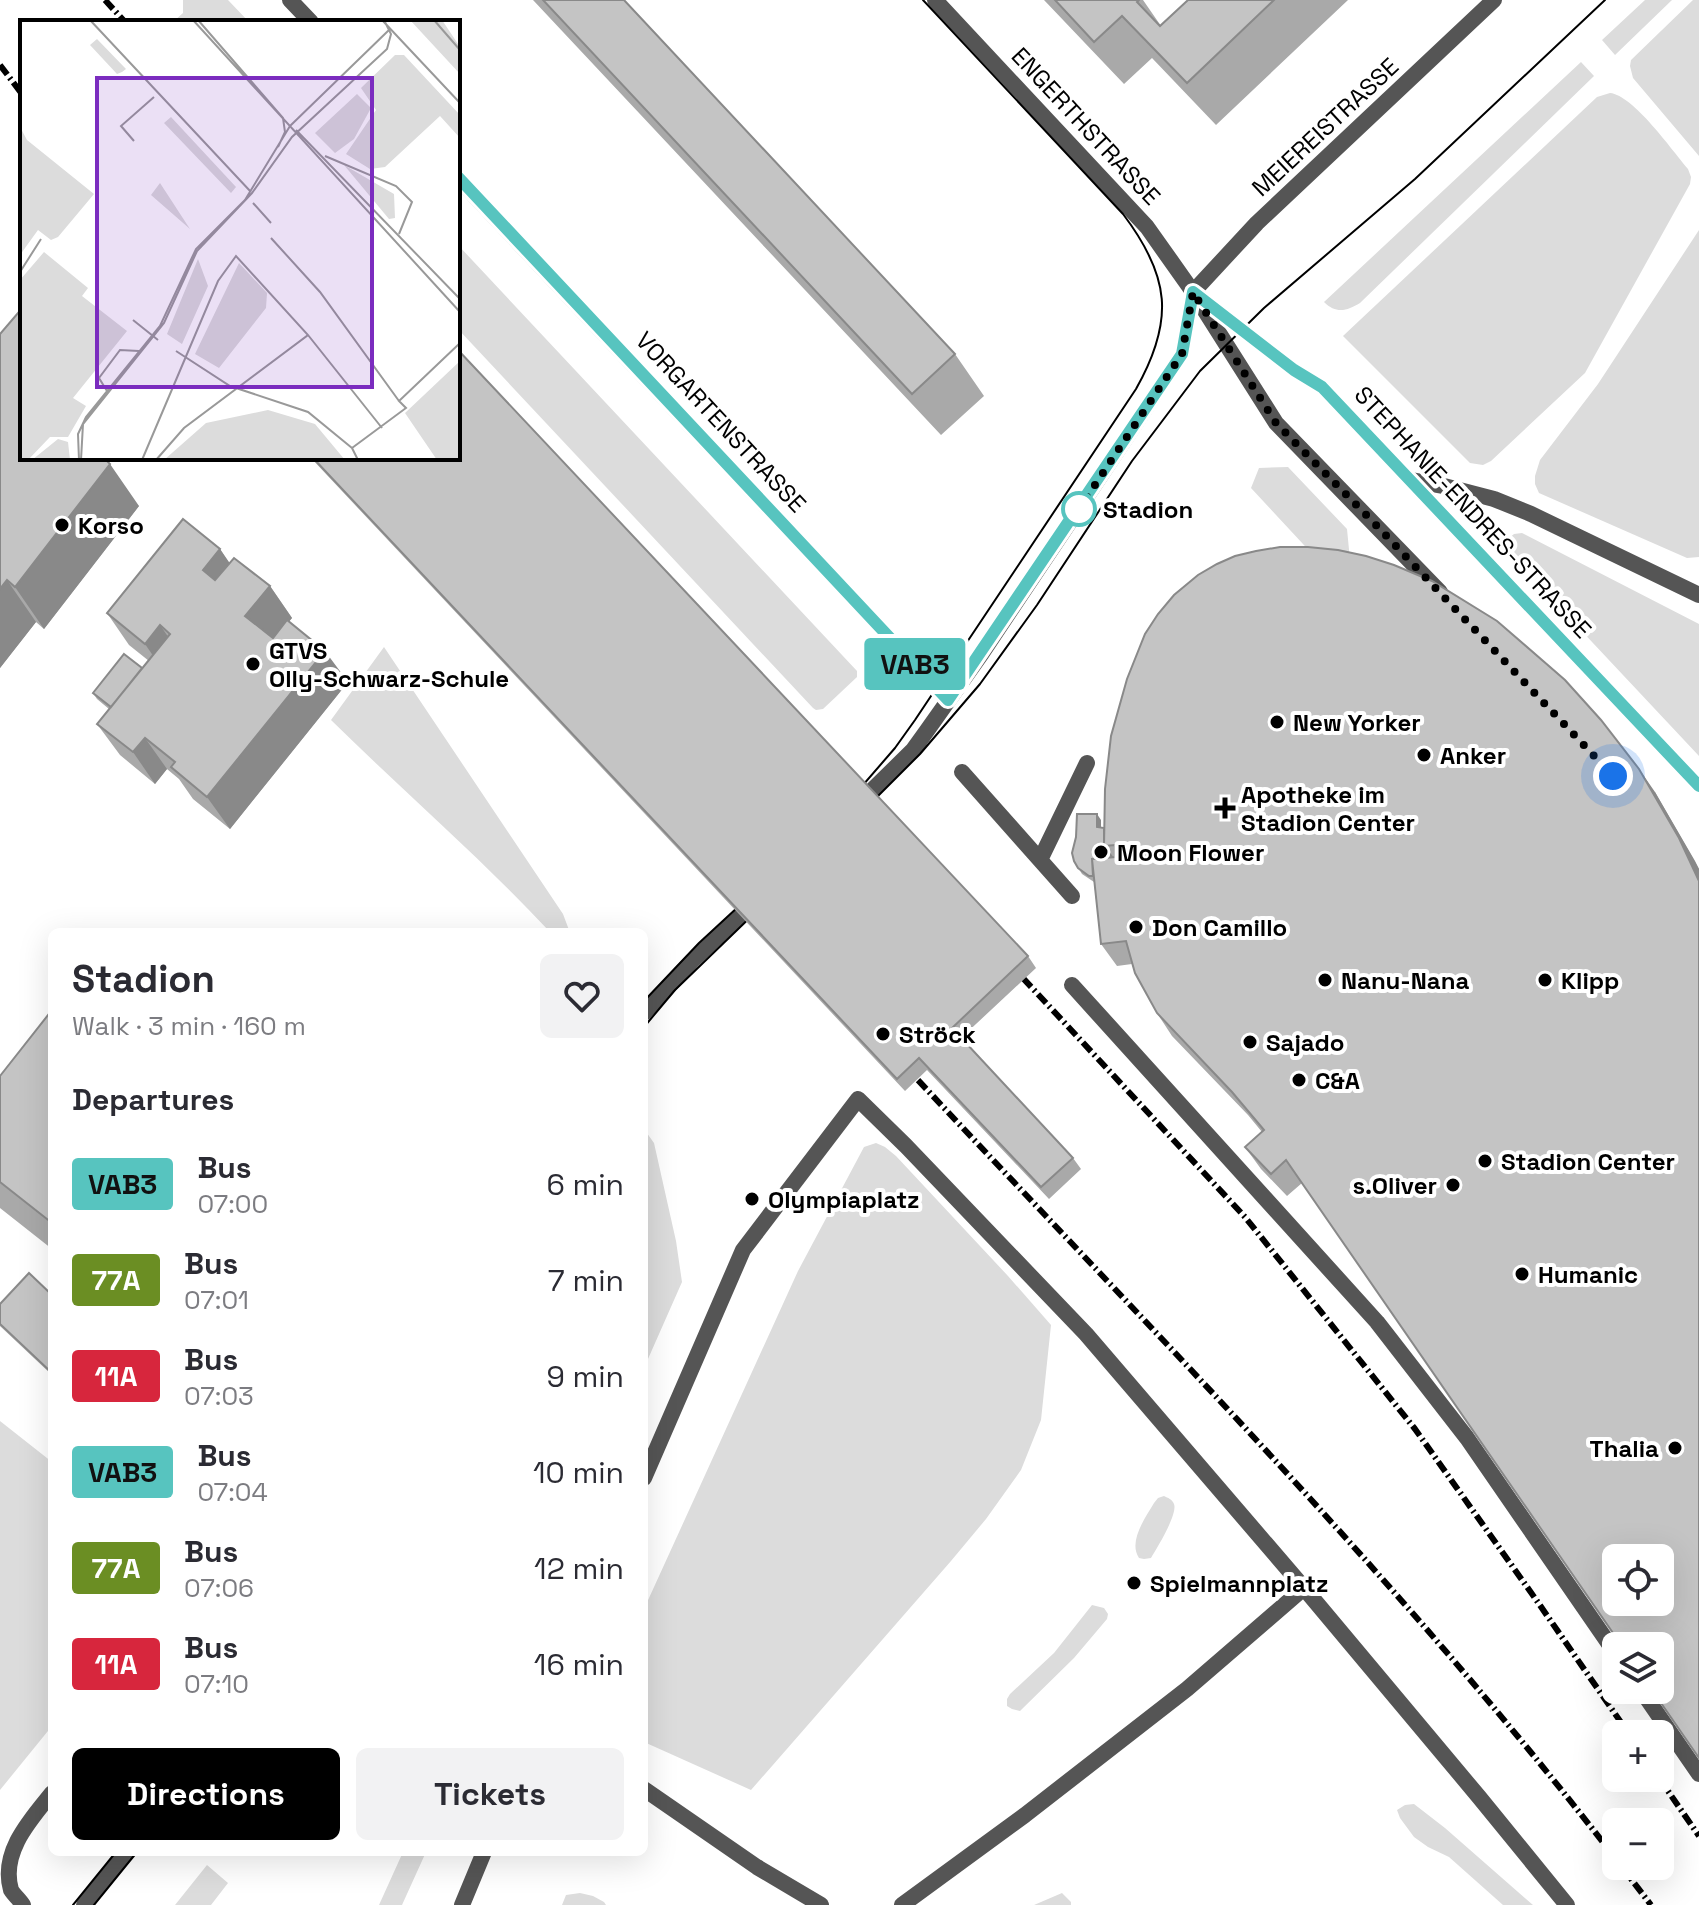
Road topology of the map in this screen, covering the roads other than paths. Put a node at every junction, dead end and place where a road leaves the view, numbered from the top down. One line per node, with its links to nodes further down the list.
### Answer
1 (290, 0): 4 (street)
2 (935, 0): 6 (street, ENGERTHSTRASSE)
3 (1494, 0): 6 (street, MEIEREISTRASSE)
4 (309, 20)
5 (460, 180): 10 (street, VORGARTENSTRASSE)
6 (1193, 292): 7 (street, STEPHANIE-ENDRES-STRASSE); 9 (street); 10 (street)
7 (1410, 480): 8 (street); 13 (street, STEPHANIE-ENDRES-STRASSE)
8 (1699, 595)
9 (1451, 605)
10 (948, 700): 14 (street)
11 (1087, 763): 15 (street)
12 (962, 772): 15 (street)
13 (1699, 786)
14 (841, 821)
15 (1040, 860): 17 (street)
16 (772, 885): 19 (street)
17 (1072, 896)
18 (1072, 985): 22 (street)
19 (648, 1009)
20 (648, 1469): 21 (street)
21 (1304, 1588): 33 (street); 34 (street)
22 (1602, 1634)
23 (1651, 1704): 24 (street)
24 (1699, 1774)
25 (648, 1792): 32 (street)
26 (48, 1798): 29 (street)
27 (124, 1856): 30 (street)
28 (482, 1856): 31 (street)
29 (23, 1905)
30 (84, 1905)
31 (462, 1905)
32 (821, 1905)
33 (902, 1905)
34 (1567, 1905)

